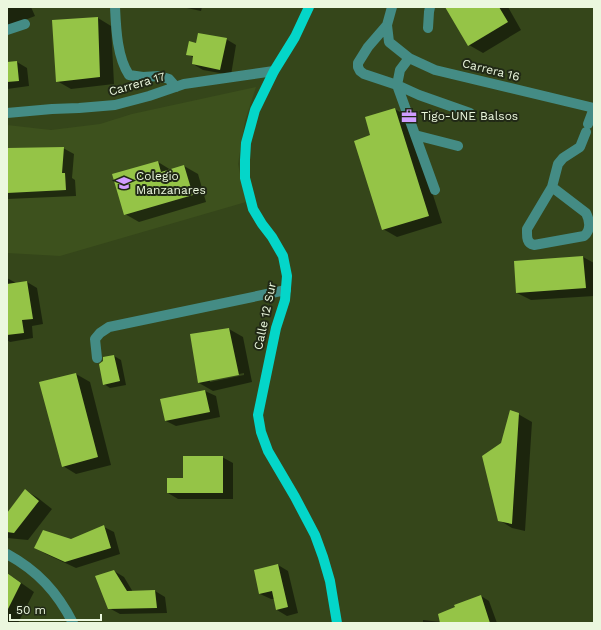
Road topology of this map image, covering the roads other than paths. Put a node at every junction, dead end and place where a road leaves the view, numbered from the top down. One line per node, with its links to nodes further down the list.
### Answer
1 (115, 7): 12 (street)
2 (309, 7): 10 (main road, Calle 12 Sur)
3 (392, 7): 6 (street)
4 (430, 7): 7 (street)
5 (25, 24): 8 (street)
6 (387, 25): 9 (street, Carrera 16); 11 (street)
7 (428, 28)
8 (7, 30)
9 (409, 58): 11 (street); 13 (street, Carrera 16)
10 (274, 71): 12 (street, Carrera 17); 20 (main road, Calle 12 Sur)
11 (398, 85): 15 (street); 16 (street)
12 (176, 87): 14 (street, Carrera 17)
13 (594, 108): 18 (street)
14 (7, 113)
15 (470, 113)
16 (415, 134): 17 (street); 19 (street)
17 (458, 146)
18 (552, 187): 18 (street)
19 (435, 190)
20 (286, 290): 21 (street); 23 (main road, Calle 12 Sur)
21 (98, 358)
22 (7, 554): 24 (street)
23 (337, 620)
24 (73, 623)

